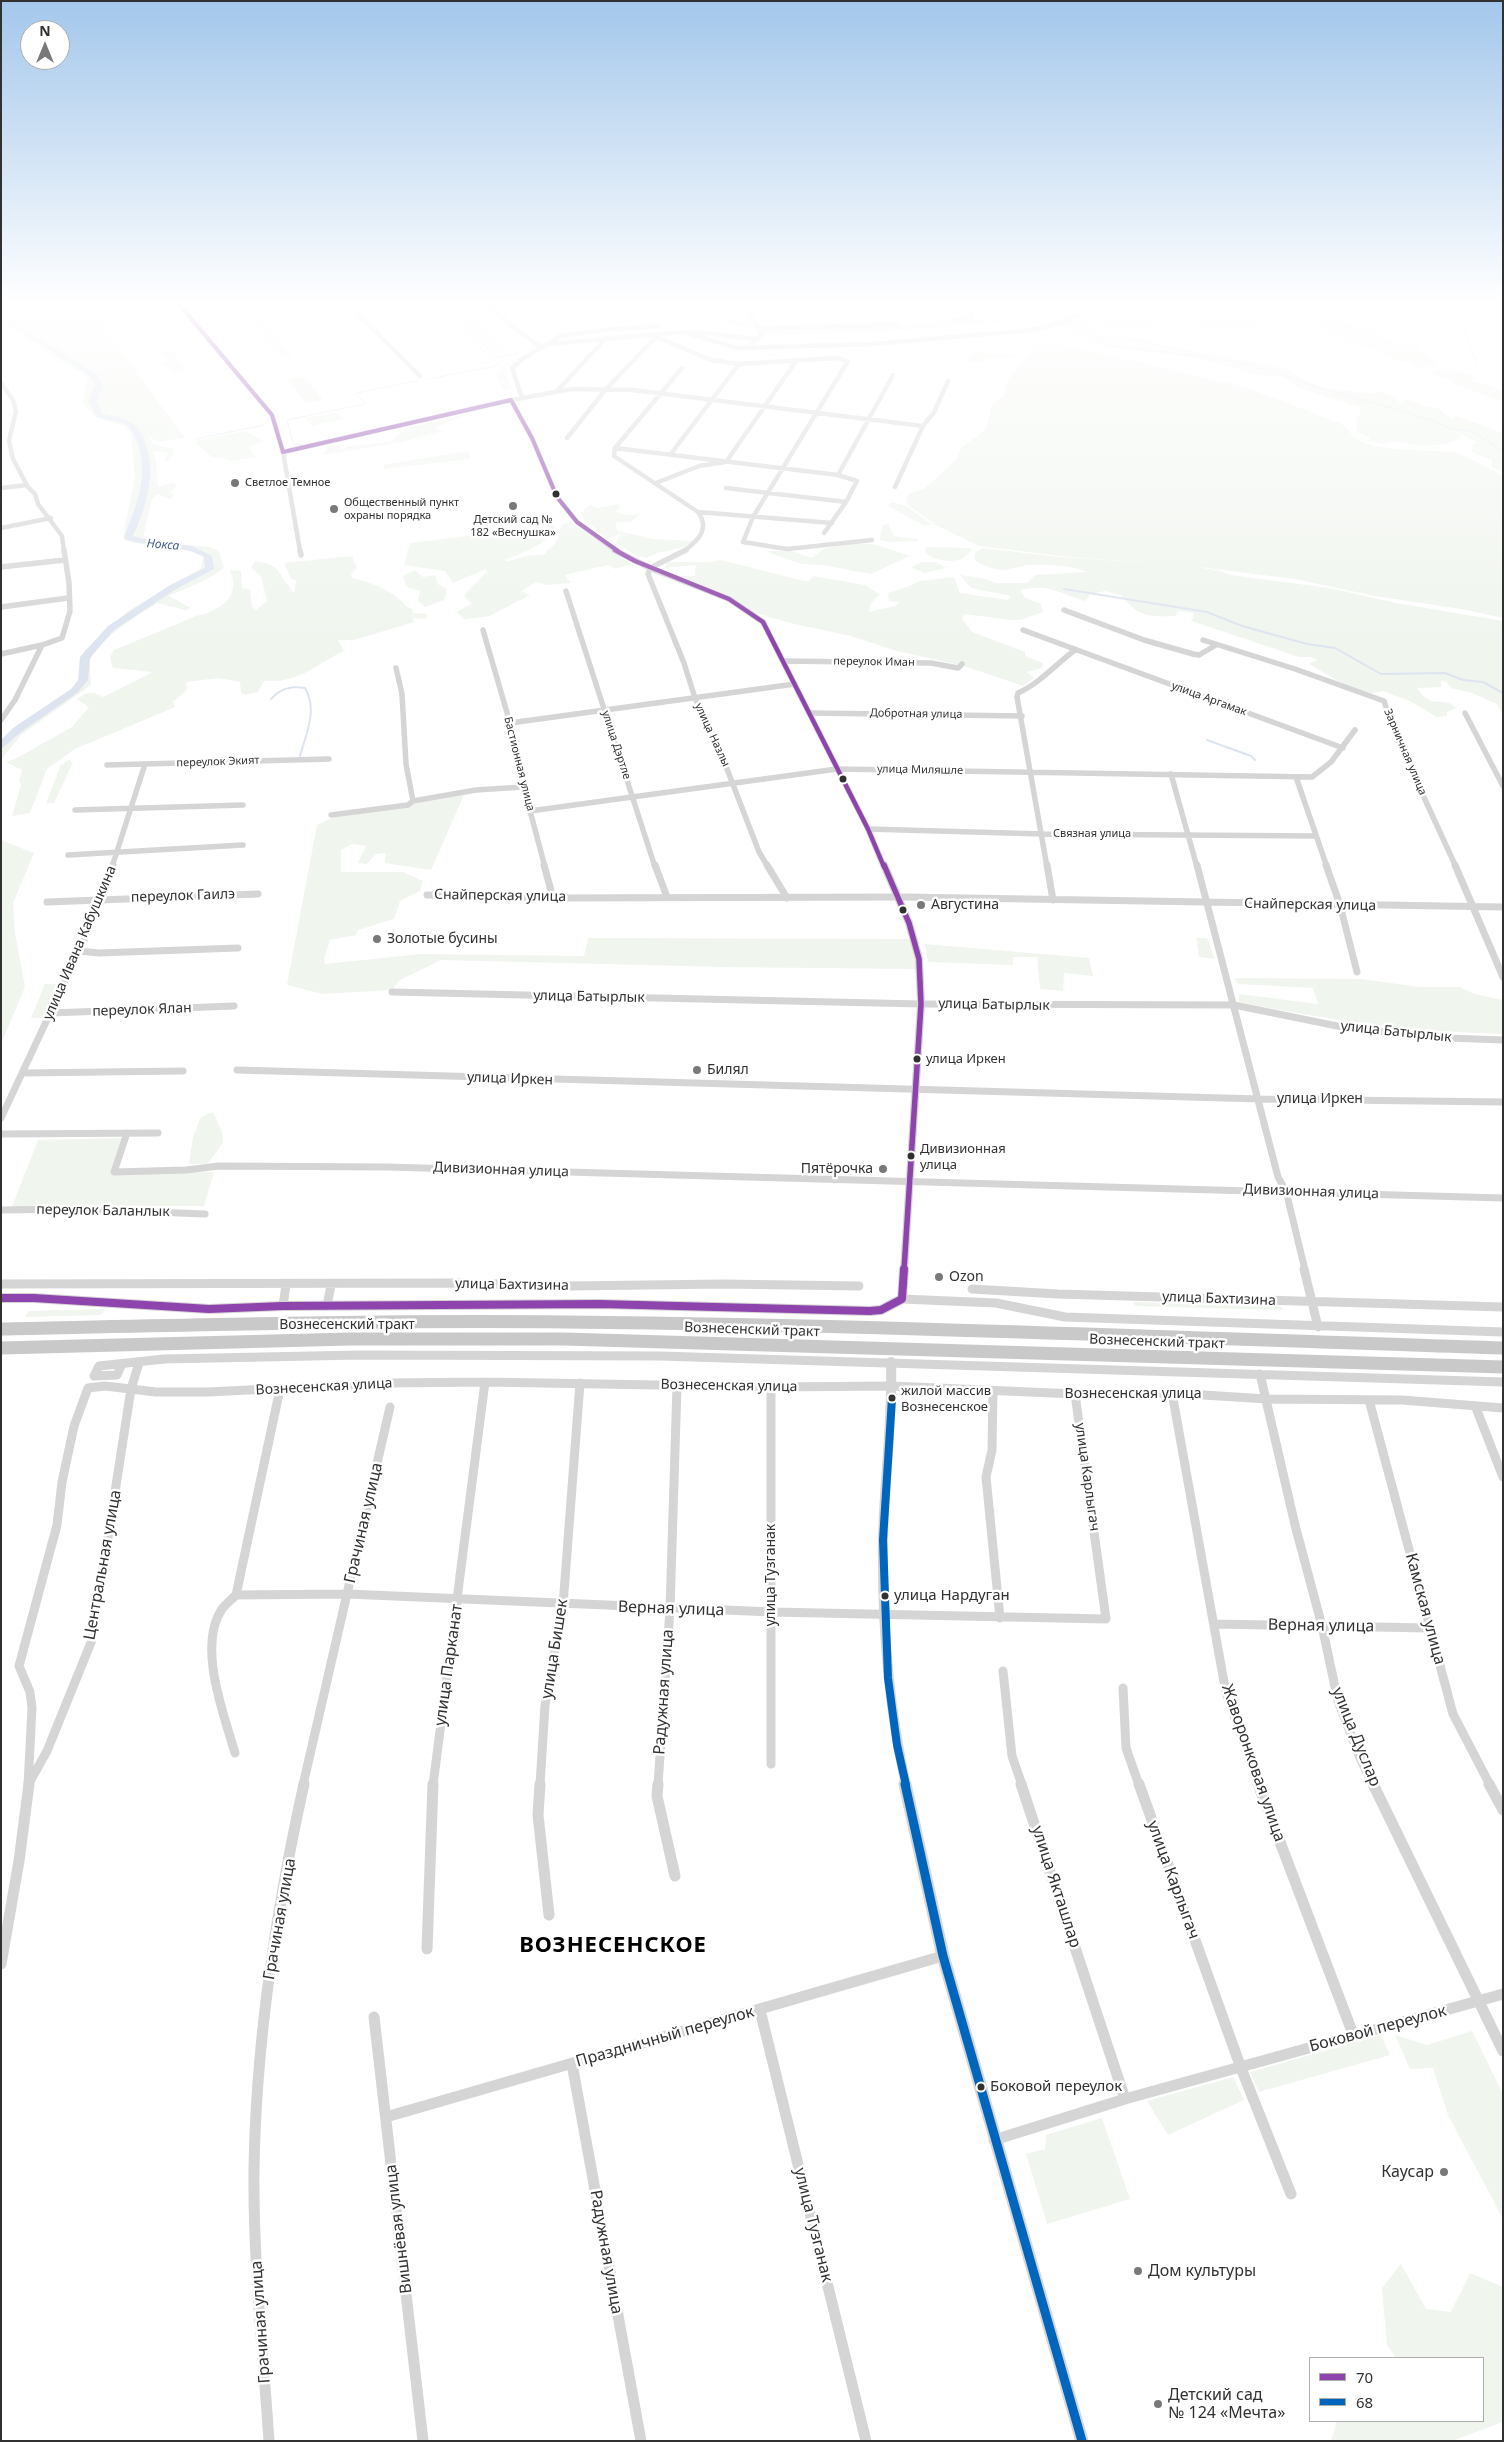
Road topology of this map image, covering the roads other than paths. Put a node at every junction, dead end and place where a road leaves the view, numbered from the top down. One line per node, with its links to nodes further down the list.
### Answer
1 (15, 417): 22 (street)
2 (273, 417): 16 (street)
3 (437, 417): 16 (street)
4 (520, 417): 38 (street)
5 (584, 417): 14 (street)
6 (642, 417): 15 (street)
7 (699, 417): 17 (street)
8 (756, 417): 18 (street)
9 (813, 417): 19 (street)
10 (861, 417): 12 (street)
11 (930, 417): 13 (street)
12 (870, 418): 13 (street); 20 (street)
13 (923, 426): 23 (street)
14 (567, 438)
15 (615, 448): 17 (street); 21 (street)
16 (283, 452): 35 (street)
17 (670, 455): 18 (street)
18 (726, 462): 19 (street); 21 (street)
19 (783, 469): 20 (street); 26 (street)
20 (838, 475): 27 (street)
21 (656, 483): 28 (street)
22 (27, 485): 24 (street); 30 (street)
23 (895, 487)
24 (1, 488)
25 (726, 488): 26 (street)
26 (768, 493): 27 (street); 29 (street)
27 (846, 502): 31 (street)
28 (698, 512): 29 (street); 38 (street)
29 (753, 517): 31 (street); 34 (street)
30 (51, 518): 32 (street); 36 (street)
31 (832, 523): 33 (street)
32 (1, 528)
33 (824, 532)
34 (872, 540)
35 (301, 555)
36 (65, 560): 37 (street); 40 (street)
37 (1, 567)
38 (650, 568): 50 (street); 54 (street, улица Назлы)
39 (566, 591): 55 (street, улица Дэртле)
40 (68, 598): 41 (street); 46 (street)
41 (1, 607)
42 (1064, 610): 47 (street)
43 (483, 630): 60 (street, Бастионная улица)
44 (1023, 630): 48 (street, улица Аргамак)
45 (1203, 640): 47 (street, Зарничная улица)
46 (42, 645): 49 (street); 59 (street)
47 (1216, 645): 98 (street, Зарничная улица)
48 (1075, 650): 58 (street); 62 (street, улица Аргамак)
49 (1, 654)
50 (783, 661): 51 (street, переулок Иман); 53 (street)
51 (962, 664)
52 (396, 668): 74 (street)
53 (795, 684): 54 (street); 56 (street)
54 (695, 698): 55 (street); 70 (street, улица Назлы)
55 (604, 709): 60 (street); 73 (street, улица Дэртле)
56 (810, 713): 58 (street, Добротная улица); 66 (street)
57 (1465, 713): 72 (street)
58 (1022, 716): 67 (street)
59 (1, 720)
60 (510, 723): 71 (street, Бастионная улица)
61 (1355, 730): 62 (street)
62 (1343, 748): 69 (street, улица Миляшле)
63 (329, 759): 64 (street, переулок Экият)
64 (145, 764): 65 (street, переулок Экият); 76 (street, улица Ивана Кабушкина)
65 (107, 766)
66 (837, 769): 67 (street, улица Миляшле); 70 (street, улица Миляшле); 80 (street)
67 (1032, 772): 68 (street, улица Миляшле); 81 (street)
68 (1171, 774): 69 (street, улица Миляшле); 82 (street)
69 (1296, 777): 83 (street)
70 (733, 784): 73 (street, улица Миляшле); 92 (street, улица Назлы)
71 (523, 786): 74 (street); 78 (street, Бастионная улица)
72 (1503, 786)
73 (634, 798): 78 (street, улица Миляшле); 89 (street, улица Дэртле)
74 (413, 801): 79 (street)
75 (243, 805): 76 (street)
76 (132, 808): 77 (street); 85 (street, улица Ивана Кабушкина)
77 (76, 810)
78 (530, 812): 91 (street, Бастионная улица)
79 (331, 815)
80 (868, 829): 81 (street, Связная улица); 90 (street)
81 (1042, 834): 82 (street, Связная улица); 94 (street)
82 (1189, 835): 83 (street, Связная улица); 96 (street)
83 (1316, 836): 97 (street)
84 (243, 845): 85 (street)
85 (118, 852): 86 (street); 93 (street, улица Ивана Кабушкина)
86 (68, 855)
87 (258, 894): 93 (street, переулок Гаилэ)
88 (427, 895): 91 (street, Снайперская улица)
89 (667, 897): 91 (street, Снайперская улица); 92 (street, Снайперская улица)
90 (896, 897): 92 (street, Снайперская улица); 94 (street, Снайперская улица); 105 (street)
91 (553, 898)
92 (786, 898)
93 (99, 899): 95 (street, переулок Гаилэ); 101 (street, улица Ивана Кабушкина)
94 (1053, 900): 96 (street, Снайперская улица)
95 (47, 902)
96 (1206, 903): 97 (street, Снайперская улица); 106 (street)
97 (1340, 905): 98 (street, Снайперская улица); 102 (street)
98 (1474, 906): 99 (street, Снайперская улица); 103 (street, Зарничная улица)
99 (1503, 907)
100 (238, 948): 101 (street)
101 (79, 951): 108 (street, улица Ивана Кабушкина)
102 (1357, 972)
103 (1503, 977)
104 (392, 992): 105 (street, улица Батырлык)
105 (921, 1004): 106 (street, улица Батырлык); 113 (street)
106 (1234, 1005): 109 (street, улица Батырлык); 114 (street)
107 (234, 1006): 108 (street, переулок Ялан)
108 (51, 1013): 112 (street, улица Ивана Кабушкина)
109 (1503, 1040)
110 (237, 1070): 113 (street, улица Иркен)
111 (183, 1072): 112 (street)
112 (22, 1073): 116 (street, улица Ивана Кабушкина)
113 (915, 1089): 114 (street, улица Иркен); 120 (street)
114 (1259, 1099): 115 (street, улица Иркен); 121 (street)
115 (1503, 1102)
116 (1, 1118)
117 (127, 1133): 118 (street); 119 (street); 120 (street, Дивизионная улица)
118 (158, 1133)
119 (1, 1134)
120 (909, 1180): 121 (street, Дивизионная улица); 131 (street)
121 (1286, 1191): 122 (street, Дивизионная улица); 132 (street)
122 (1503, 1198)
123 (1, 1210): 124 (street, переулок Баланлык)
124 (205, 1214)
125 (1, 1284): 126 (street, улица Бахтизина)
126 (286, 1285): 127 (street, улица Бахтизина); 133 (street)
127 (331, 1285): 128 (street, улица Бахтизина); 134 (street)
128 (859, 1286)
129 (972, 1289): 132 (street, улица Бахтизина)
130 (1, 1298): 133 (street)
131 (902, 1299): 134 (street); 136 (street)
132 (1310, 1301): 135 (street, улица Бахтизина); 136 (street)
133 (283, 1306): 134 (street)
134 (327, 1306)
135 (1503, 1307)
136 (1318, 1327): 138 (street)
137 (1, 1330): 140 (main road, Вознесенский тракт)
138 (1503, 1332)
139 (1, 1348): 144 (main road, Вознесенский тракт)
140 (1503, 1348)
141 (891, 1362): 142 (street); 145 (street); 150 (street)
142 (139, 1363): 143 (street); 152 (street, Центральная улица)
143 (122, 1364)
144 (1503, 1367)
145 (1260, 1374): 148 (street); 157 (street, улица Дуслар)
146 (485, 1382): 147 (street, Вознесенская улица); 153 (street, Вознесенская улица); 165 (street, улица Парканат)
147 (580, 1382): 149 (street, Вознесенская улица); 166 (street, улица Бишек)
148 (1503, 1382)
149 (678, 1386): 151 (street, Вознесенская улица); 167 (street, Радужная улица)
150 (892, 1386): 151 (street, Вознесенская улица); 154 (street, Вознесенская улица); 169 (street)
151 (771, 1387): 168 (street, улица Тузганак)
152 (131, 1389): 153 (street, Вознесенская улица); 179 (street, Центральная улица); 179 (street, Вознесенская улица)
153 (280, 1389): 164 (street)
154 (993, 1392): 156 (street, Вознесенская улица); 170 (street)
155 (1172, 1393): 156 (street, Вознесенская улица); 157 (street, Вознесенская улица); 172 (street, Жаворонковая улица)
156 (1075, 1394): 171 (street, улица Карлыгач)
157 (1267, 1399): 158 (street, Вознесенская улица); 173 (street, улица Дуслар)
158 (1369, 1400): 160 (street, Вознесенская улица); 174 (street, Камская улица)
159 (390, 1408): 163 (street, Грачиная улица)
160 (1476, 1408): 161 (street, Вознесенская улица); 162 (street)
161 (1503, 1408)
162 (1503, 1477)
163 (347, 1594): 164 (street, Верная улица); 165 (street, Верная улица); 198 (street, Грачиная улица)
164 (236, 1595): 177 (street)
165 (458, 1600): 166 (street, Верная улица); 183 (street, улица Парканат)
166 (563, 1605): 167 (street, Верная улица); 182 (street, улица Бишек)
167 (670, 1609): 168 (street, Верная улица); 181 (street, Радужная улица)
168 (772, 1612): 169 (street, Верная улица); 178 (street, улица Тузганак)
169 (884, 1614): 170 (street, Верная улица); 184 (street)
170 (1000, 1618): 171 (street, Верная улица)
171 (1106, 1619)
172 (1214, 1624): 173 (street, Верная улица); 190 (street, Жаворонковая улица)
173 (1322, 1626): 174 (street, Верная улица); 187 (street, улица Дуслар)
174 (1429, 1628): 180 (street, Камская улица)
175 (1003, 1671): 194 (street, улица Якташлар)
176 (1123, 1688): 193 (street, улица Карлыгач)
177 (235, 1754)
178 (771, 1764)
179 (28, 1785): 185 (street, Центральная улица)
180 (1503, 1810)
181 (675, 1876)
182 (549, 1915)
183 (427, 1949)
184 (944, 1956): 188 (street, Праздничный переулок); 196 (street)
185 (1, 1964)
186 (1503, 1994): 187 (street, Боковой переулок)
187 (1480, 2000): 190 (street, Боковой переулок); 191 (street, улица Дуслар)
188 (760, 2010): 192 (street, Праздничный переулок); 201 (street, улица Тузганак)
189 (374, 2016): 195 (street, Вишнёвая улица)
190 (1353, 2034): 193 (street, Боковой переулок)
191 (1503, 2051)
192 (572, 2064): 195 (street, Праздничный переулок); 200 (street, Радужная улица)
193 (1241, 2068): 194 (street, Боковой переулок); 197 (street, улица Карлыгач)
194 (1125, 2099): 196 (street, Боковой переулок)
195 (386, 2117): 199 (street, Вишнёвая улица)
196 (994, 2140): 202 (street)
197 (1291, 2194)
198 (270, 2441)
199 (423, 2441)
200 (641, 2441)
201 (866, 2441)
202 (1082, 2441)

